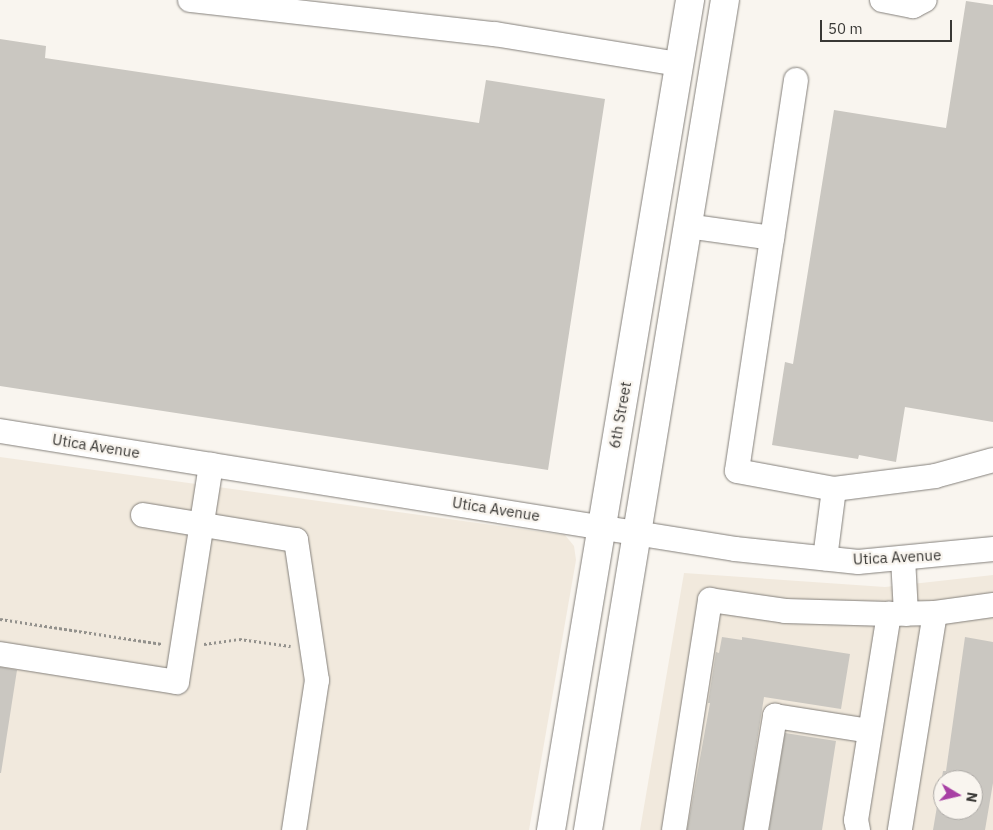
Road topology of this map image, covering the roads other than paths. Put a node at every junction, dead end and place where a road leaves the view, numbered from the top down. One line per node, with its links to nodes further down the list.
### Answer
1 (190, 0): 6 (street)
2 (690, 0): 6 (main road, 6th Street)
3 (725, 0): 8 (main road)
4 (882, 0): 5 (street)
5 (925, 0)
6 (679, 64): 16 (main road, 6th Street)
7 (796, 80): 9 (street)
8 (687, 226): 9 (street); 17 (main road)
9 (772, 238): 13 (street)
10 (0, 431): 12 (street, Utica Avenue)
11 (993, 460): 13 (street)
12 (211, 465): 15 (street); 16 (street, Utica Avenue)
13 (834, 489): 19 (street)
14 (143, 516): 15 (street)
15 (202, 524): 24 (street); 26 (street)
16 (601, 526): 17 (street, Utica Avenue); 27 (main road, 6th Street)
17 (636, 532): 19 (street, Utica Avenue); 28 (main road)
18 (993, 549): 20 (street, Utica Avenue)
19 (825, 558): 20 (street, Utica Avenue)
20 (904, 558): 23 (street)
21 (993, 605): 22 (street)
22 (935, 613): 23 (street); 32 (street)
23 (898, 614): 25 (street); 29 (street)
24 (0, 654)
25 (870, 731): 30 (street); 31 (street)
26 (294, 830)
27 (551, 830)
28 (588, 830)
29 (674, 830)
30 (756, 830)
31 (858, 830)
32 (900, 830)

